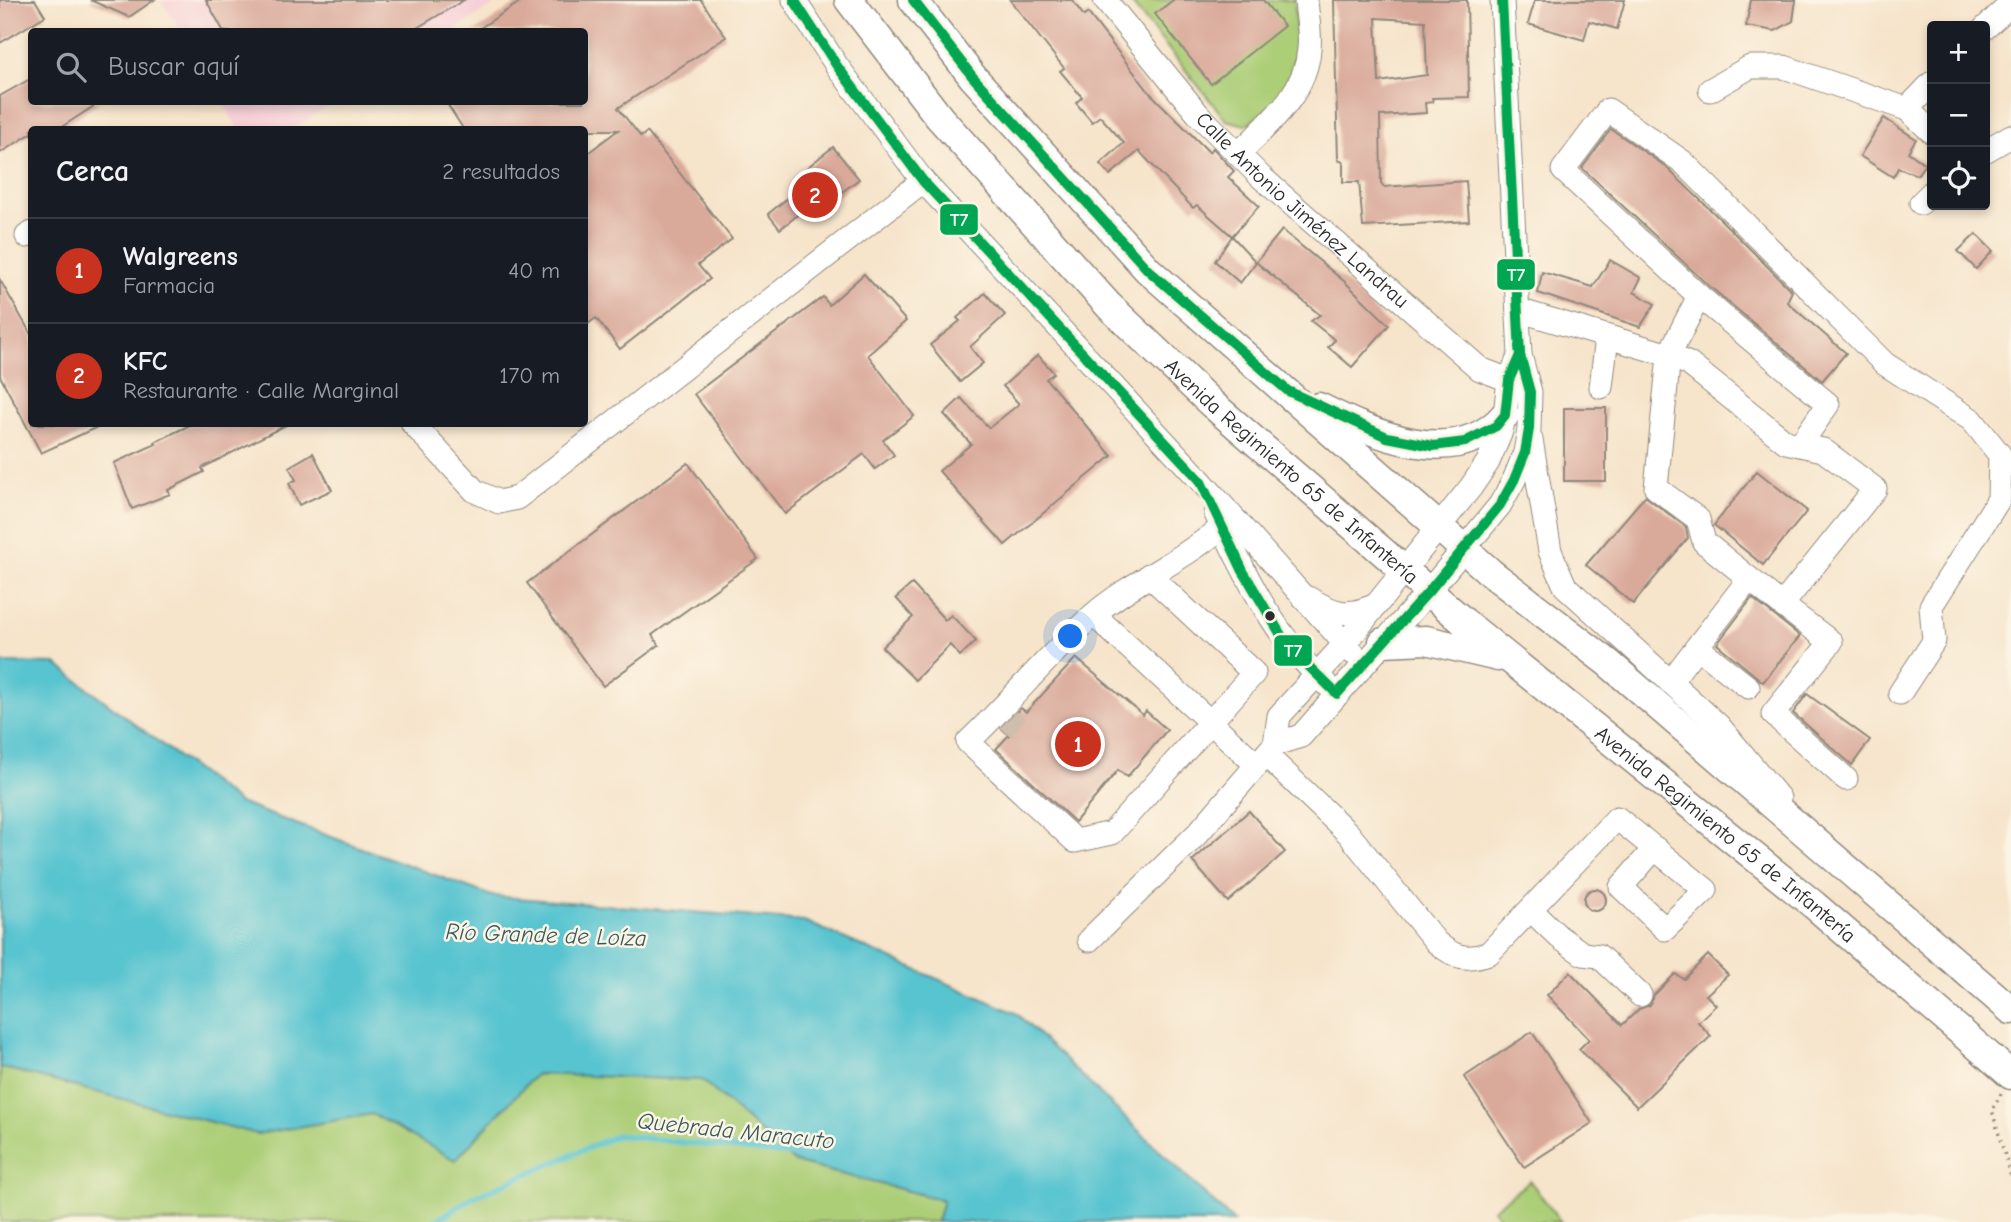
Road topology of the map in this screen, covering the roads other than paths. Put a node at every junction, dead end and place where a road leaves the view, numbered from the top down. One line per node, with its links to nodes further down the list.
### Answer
1 (794, 0): 14 (street)
2 (849, 0): 29 (main road, Avenida Regimiento 65 de Infantería)
3 (913, 0): 21 (main road)
4 (1105, 0): 13 (street, Calle Antonio Jiménez Landrau)
5 (1306, 0): 13 (street)
6 (1502, 0): 16 (street)
7 (2011, 5): 8 (street)
8 (1990, 24)
9 (1931, 84): 11 (street)
10 (1710, 90): 11 (street)
11 (1907, 109): 12 (street)
12 (1927, 127)
13 (1238, 154): 19 (street, Calle Antonio Jiménez Landrau)
14 (923, 181): 23 (street); 25 (street)
15 (1699, 296): 18 (street); 24 (street); 45 (street)
16 (1518, 310): 17 (street); 19 (street)
17 (1607, 337): 18 (street); 20 (street)
18 (1669, 355): 24 (street); 31 (street)
19 (1518, 380): 22 (street)
20 (1601, 387)
21 (1288, 391): 22 (main road); 26 (main road)
22 (1517, 422): 26 (street); 28 (street); 43 (street)
23 (416, 427)
24 (1800, 445): 35 (street)
25 (1200, 480): 27 (street); 32 (street)
26 (1439, 525): 28 (main road); 29 (street)
27 (1223, 527): 30 (street); 42 (street)
28 (1464, 547): 33 (street); 51 (main road)
29 (1404, 569): 33 (main road, Avenida Regimiento 65 de Infantería); 34 (street)
30 (1149, 575): 36 (street); 48 (street)
31 (1749, 579): 35 (street); 38 (street)
32 (1296, 590): 34 (street); 37 (street)
33 (1429, 591): 39 (street); 40 (main road, Avenida Regimiento 65 de Infantería)
34 (1376, 605): 37 (street)
35 (1782, 605): 50 (street)
36 (1094, 615): 41 (street); 48 (street)
37 (1344, 645): 39 (street); 42 (street)
38 (1697, 647): 43 (street); 44 (street)
39 (1374, 652): 40 (main road); 46 (street)
40 (1512, 662): 57 (main road, Avenida Regimiento 65 de Infantería)
41 (1037, 672): 47 (street); 48 (street)
42 (1316, 675): 46 (street); 49 (street)
43 (1670, 682): 51 (street)
44 (1748, 687)
45 (1900, 693)
46 (1337, 694): 49 (street)
47 (1020, 708)
48 (1211, 723): 49 (street)
49 (1266, 755): 53 (street); 54 (street)
50 (1846, 779)
51 (1812, 838): 56 (main road)
52 (1655, 848): 53 (street)
53 (1531, 910): 55 (street)
54 (1089, 940)
55 (1640, 995)
56 (2011, 1010)
57 (2008, 1081)

